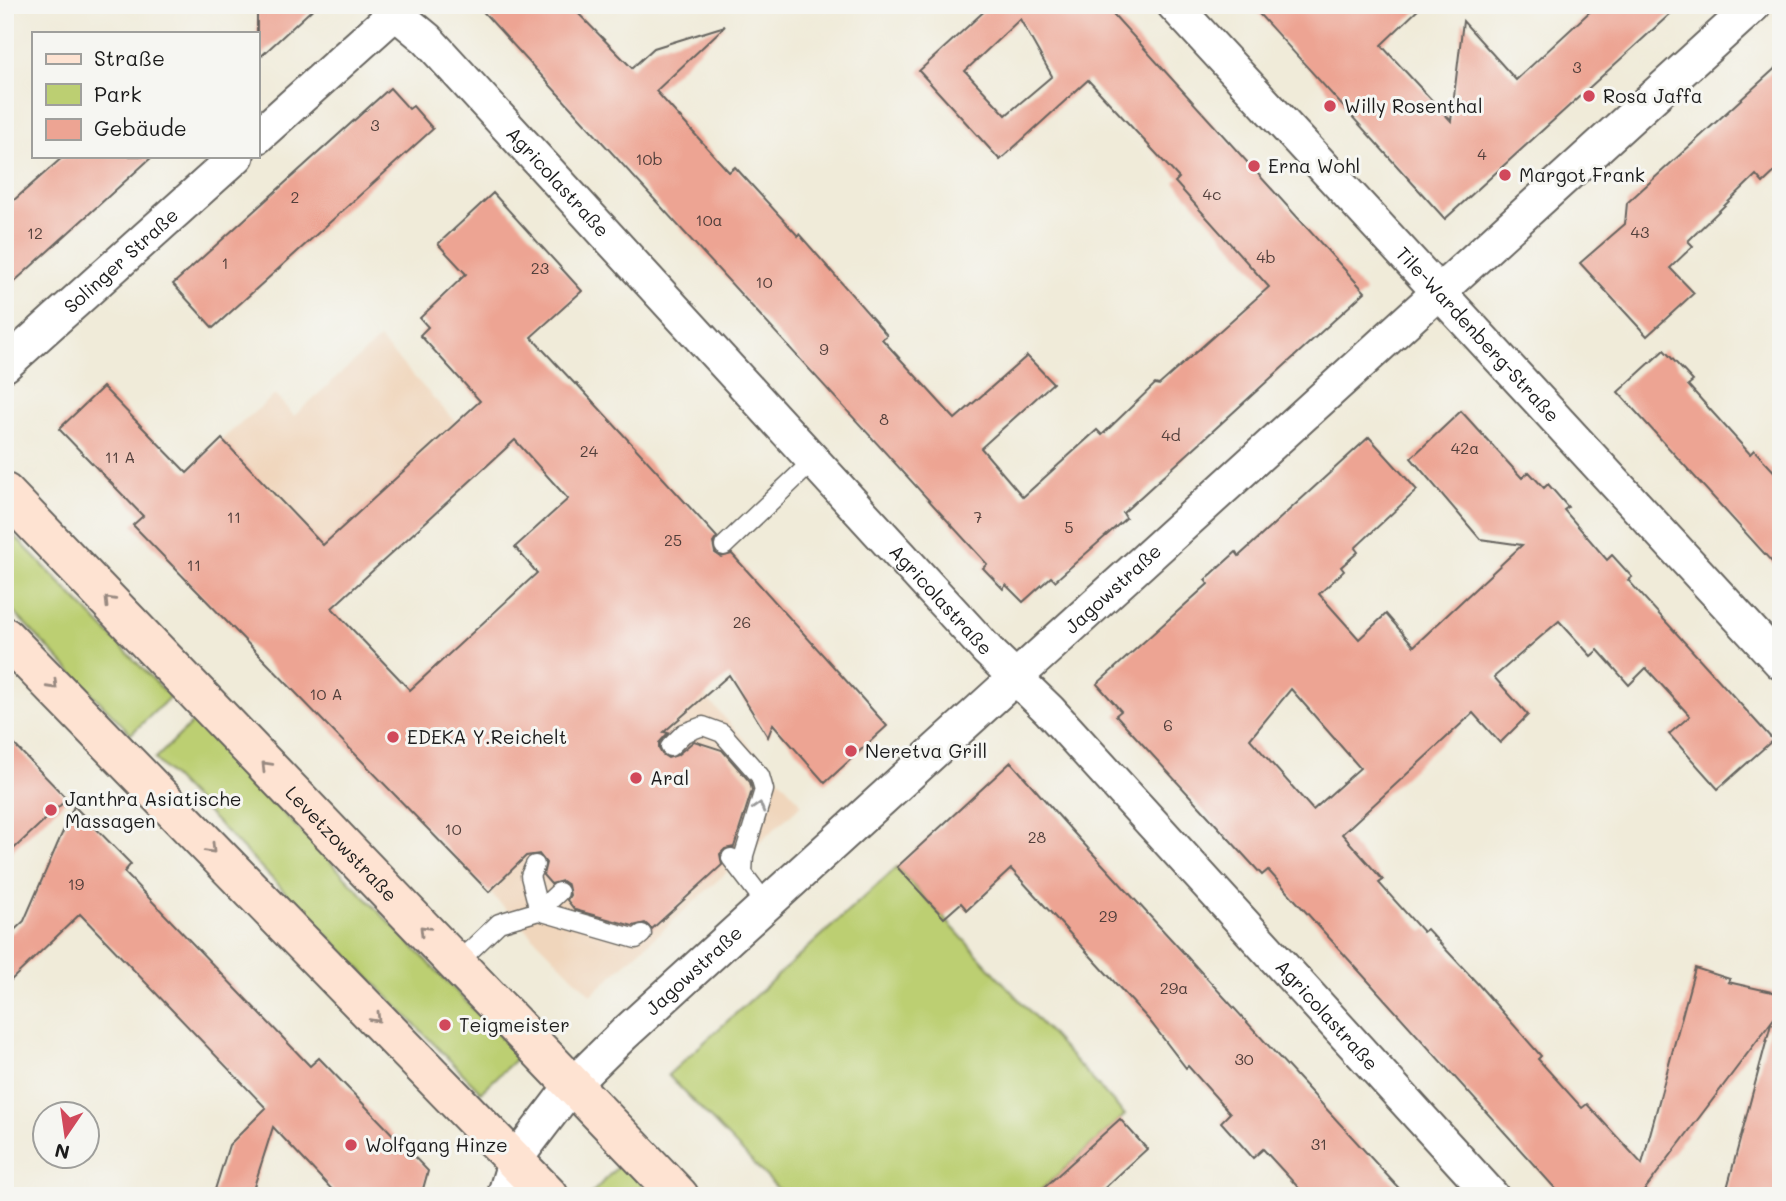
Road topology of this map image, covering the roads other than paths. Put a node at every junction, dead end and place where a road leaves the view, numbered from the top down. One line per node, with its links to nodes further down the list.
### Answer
1 (1174, 5): 6 (street, Tile-Wardenberg-Straße)
2 (1754, 5): 6 (street, Jagowstraße)
3 (395, 8): 4 (street); 8 (street, Agricolastraße)
4 (259, 135)
5 (235, 158): 7 (street, Solinger Straße)
6 (1438, 294): 12 (street, Tile-Wardenberg-Straße); 13 (street, Jagowstraße)
7 (5, 365)
8 (813, 461): 10 (lane); 13 (street, Agricolastraße)
9 (5, 493): 22 (main road, Levetzowstraße, one-way to 9)
10 (724, 546)
11 (5, 637): 24 (main road, one-way to 24)
12 (1781, 663)
13 (1016, 679): 19 (street, Jagowstraße); 28 (street, Agricolastraße)
14 (670, 747): 17 (lane, one-way to 14)
15 (731, 858): 17 (lane)
16 (535, 865): 20 (lane)
17 (743, 873): 19 (lane)
18 (559, 892): 20 (lane)
19 (767, 905): 23 (street, Jagowstraße)
20 (539, 911): 21 (lane); 22 (lane)
21 (642, 934)
22 (456, 964): 23 (main road, Levetzowstraße)
23 (572, 1085): 24 (street, Jagowstraße); 27 (main road, Levetzowstraße)
24 (514, 1160): 25 (street, Jagowstraße); 26 (main road)
25 (504, 1196)
26 (549, 1196)
27 (679, 1196)
28 (1492, 1196)

